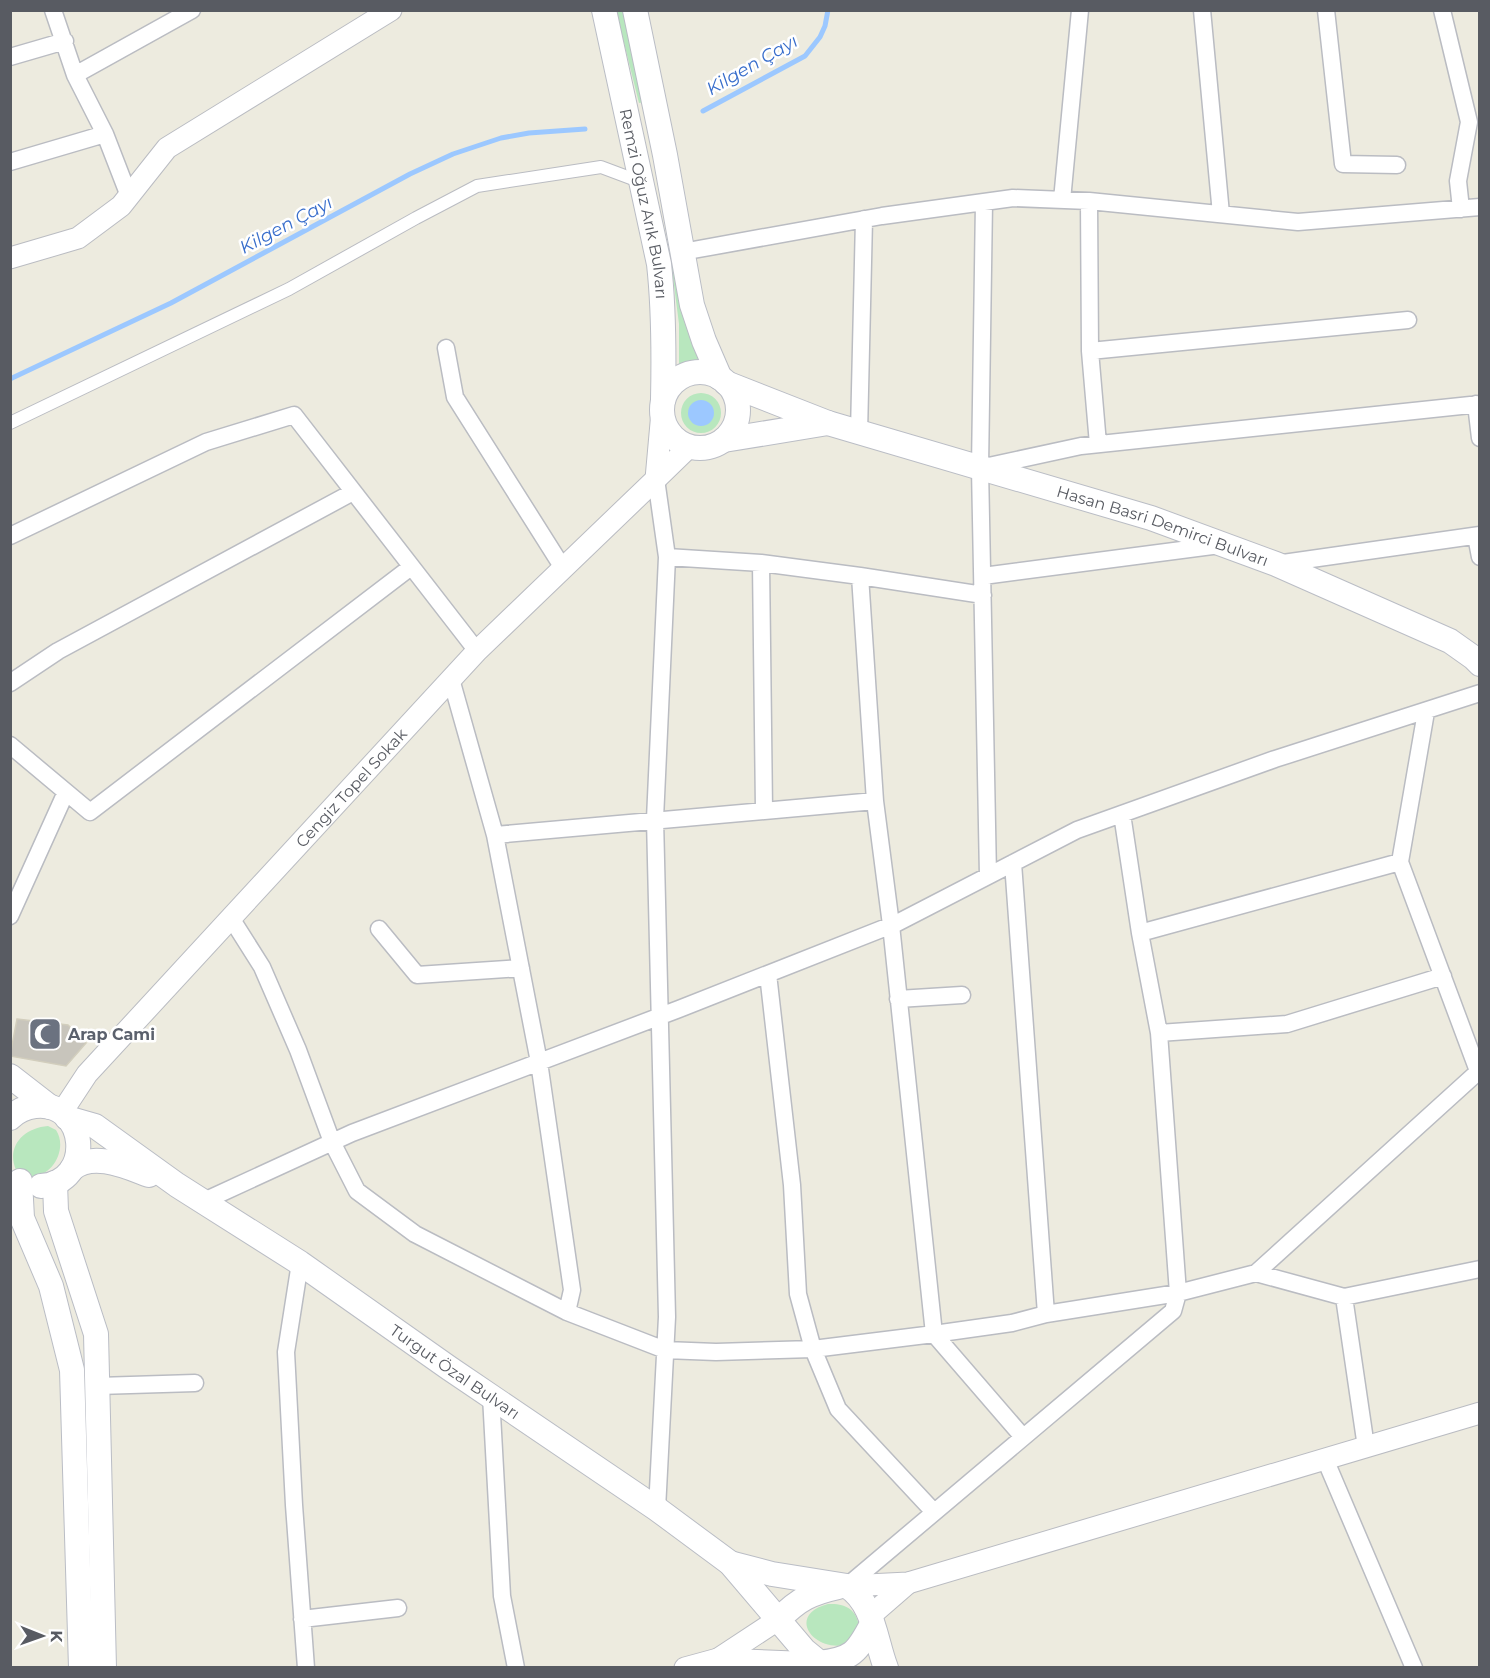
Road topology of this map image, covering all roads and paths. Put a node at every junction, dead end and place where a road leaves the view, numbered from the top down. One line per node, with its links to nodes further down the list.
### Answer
1 (53, 10): 10 (street)
2 (192, 10): 12 (street)
3 (391, 10): 17 (street)
4 (604, 10): 16 (main road, Remzi Oğuz Arık Bulvarı)
5 (635, 10): 25 (main road, Remzi Oğuz Arık Bulvarı)
6 (1202, 10): 23 (street)
7 (1326, 10): 15 (street)
8 (1442, 10): 22 (street)
9 (1081, 11): 18 (street)
10 (65, 41): 11 (street); 12 (street)
11 (10, 57)
12 (75, 75): 13 (street)
13 (105, 134): 14 (street); 17 (street)
14 (10, 162)
15 (1397, 165)
16 (642, 182): 32 (main road, Remzi Oğuz Arık Bulvarı); 33 (street)
17 (129, 196): 26 (street)
18 (1062, 200): 19 (street); 20 (street)
19 (1089, 201): 23 (street); 29 (street)
20 (984, 202): 24 (street); 40 (street)
21 (1479, 207): 22 (street)
22 (1461, 209): 23 (street)
23 (1221, 214)
24 (864, 219): 25 (street); 35 (street)
25 (682, 252): 30 (main road, Remzi Oğuz Arık Bulvarı)
26 (10, 258)
27 (1408, 320): 29 (street)
28 (446, 348): 51 (street)
29 (1090, 351): 38 (street)
30 (723, 380): 32 (main road); 34 (main road, Hasan Basri Demirci Bulvarı); 37 (main road, Remzi Oğuz Arık Bulvarı)
31 (1478, 404): 36 (street); 38 (street)
32 (663, 406): 39 (main road, Remzi Oğuz Arık Bulvarı); 41 (street)
33 (10, 423)
34 (828, 423): 35 (main road, Hasan Basri Demirci Bulvarı); 37 (main road, Hasan Basri Demirci Bulvarı)
35 (860, 433): 40 (main road, Hasan Basri Demirci Bulvarı)
36 (1479, 438)
37 (724, 440): 39 (main road)
38 (1098, 444): 40 (street)
39 (689, 447): 41 (street, Cengiz Topel Sokak)
40 (980, 468): 45 (main road, Hasan Basri Demirci Bulvarı); 53 (street)
41 (656, 479): 46 (street); 51 (street, Cengiz Topel Sokak)
42 (353, 492): 44 (street); 50 (street); 58 (street)
43 (1478, 535): 47 (street); 49 (street)
44 (10, 536)
45 (1223, 544): 49 (main road, Hasan Basri Demirci Bulvarı); 53 (street)
46 (667, 557): 48 (street); 66 (street)
47 (1479, 557)
48 (761, 563): 52 (street); 64 (street)
49 (1276, 564): 56 (main road, Hasan Basri Demirci Bulvarı)
50 (411, 567): 55 (street); 62 (street)
51 (563, 568): 55 (street, Cengiz Topel Sokak)
52 (860, 576): 54 (street); 63 (street)
53 (983, 576): 54 (street)
54 (983, 595): 70 (street)
55 (477, 651): 57 (street, Cengiz Topel Sokak)
56 (1479, 664)
57 (451, 679): 67 (street); 72 (street, Cengiz Topel Sokak)
58 (10, 683)
59 (1479, 693): 60 (street)
60 (1426, 712): 65 (street); 68 (street)
61 (10, 745): 62 (street)
62 (66, 792): 71 (street)
63 (875, 801): 64 (street); 73 (street)
64 (764, 810): 66 (street)
65 (1122, 814): 69 (street); 75 (street)
66 (656, 819): 67 (street); 81 (street)
67 (495, 835): 76 (street)
68 (1400, 862): 75 (street); 78 (street)
69 (1013, 863): 70 (street); 99 (street)
70 (988, 876): 73 (street)
71 (10, 916)
72 (231, 918): 86 (street, Cengiz Topel Sokak); 88 (street)
73 (891, 925): 77 (street); 80 (street)
74 (379, 929): 76 (street)
75 (1140, 933): 82 (street)
76 (521, 968): 83 (street)
77 (768, 974): 81 (street); 101 (street)
78 (1443, 976): 82 (street); 84 (street)
79 (962, 995): 80 (street)
80 (898, 999): 100 (street)
81 (660, 1016): 83 (street); 102 (street)
82 (1159, 1033): 96 (street)
83 (540, 1062): 88 (street); 98 (street)
84 (1479, 1070): 95 (street)
85 (10, 1076): 86 (main road, Turgut Özal Bulvarı)
86 (60, 1112): 87 (main road, Turgut Özal Bulvarı); 89 (main road, Turgut Özal Bulvarı); 91 (main road, Turgut Özal Bulvarı)
87 (10, 1118)
88 (332, 1142): 92 (street); 98 (street)
89 (63, 1176): 90 (main road, Turgut Özal Bulvarı); 91 (main road, Turgut Özal Bulvarı); 104 (main road)
90 (14, 1179): 121 (main road)
91 (177, 1185): 92 (main road, Turgut Özal Bulvarı)
92 (204, 1202): 93 (main road, Turgut Özal Bulvarı)
93 (300, 1263): 105 (main road, Turgut Özal Bulvarı); 116 (street)
94 (1479, 1269): 97 (street)
95 (1256, 1274): 96 (street); 97 (street)
96 (1178, 1293): 99 (street); 107 (street)
97 (1344, 1297): 108 (street)
98 (567, 1312): 102 (street)
99 (1046, 1314): 100 (street)
100 (934, 1334): 101 (street); 107 (street)
101 (813, 1349): 102 (street); 111 (street)
102 (665, 1350): 110 (street)
103 (195, 1383): 104 (street)
104 (98, 1386): 122 (main road)
105 (491, 1396): 110 (main road, Turgut Özal Bulvarı); 124 (street)
106 (1479, 1413): 108 (street)
107 (1023, 1437): 111 (street)
108 (1366, 1447): 109 (street)
109 (1325, 1459): 113 (street); 127 (street)
110 (657, 1509): 112 (main road, Turgut Özal Bulvarı)
111 (934, 1512): 114 (street)
112 (730, 1563): 114 (main road, Turgut Özal Bulvarı); 117 (main road, Turgut Özal Bulvarı)
113 (908, 1583): 114 (street); 118 (street)
114 (847, 1586): 117 (main road); 118 (main road)
115 (398, 1608): 116 (street)
116 (302, 1619): 123 (street)
117 (779, 1619): 119 (street); 120 (main road, Turgut Özal Bulvarı)
118 (871, 1620): 120 (main road); 126 (main road)
119 (718, 1659): 120 (street); 125 (street)
120 (823, 1665)
121 (81, 1668)
122 (104, 1668)
123 (306, 1668)
124 (516, 1668)
125 (686, 1668)
126 (886, 1668)
127 (1414, 1668)

